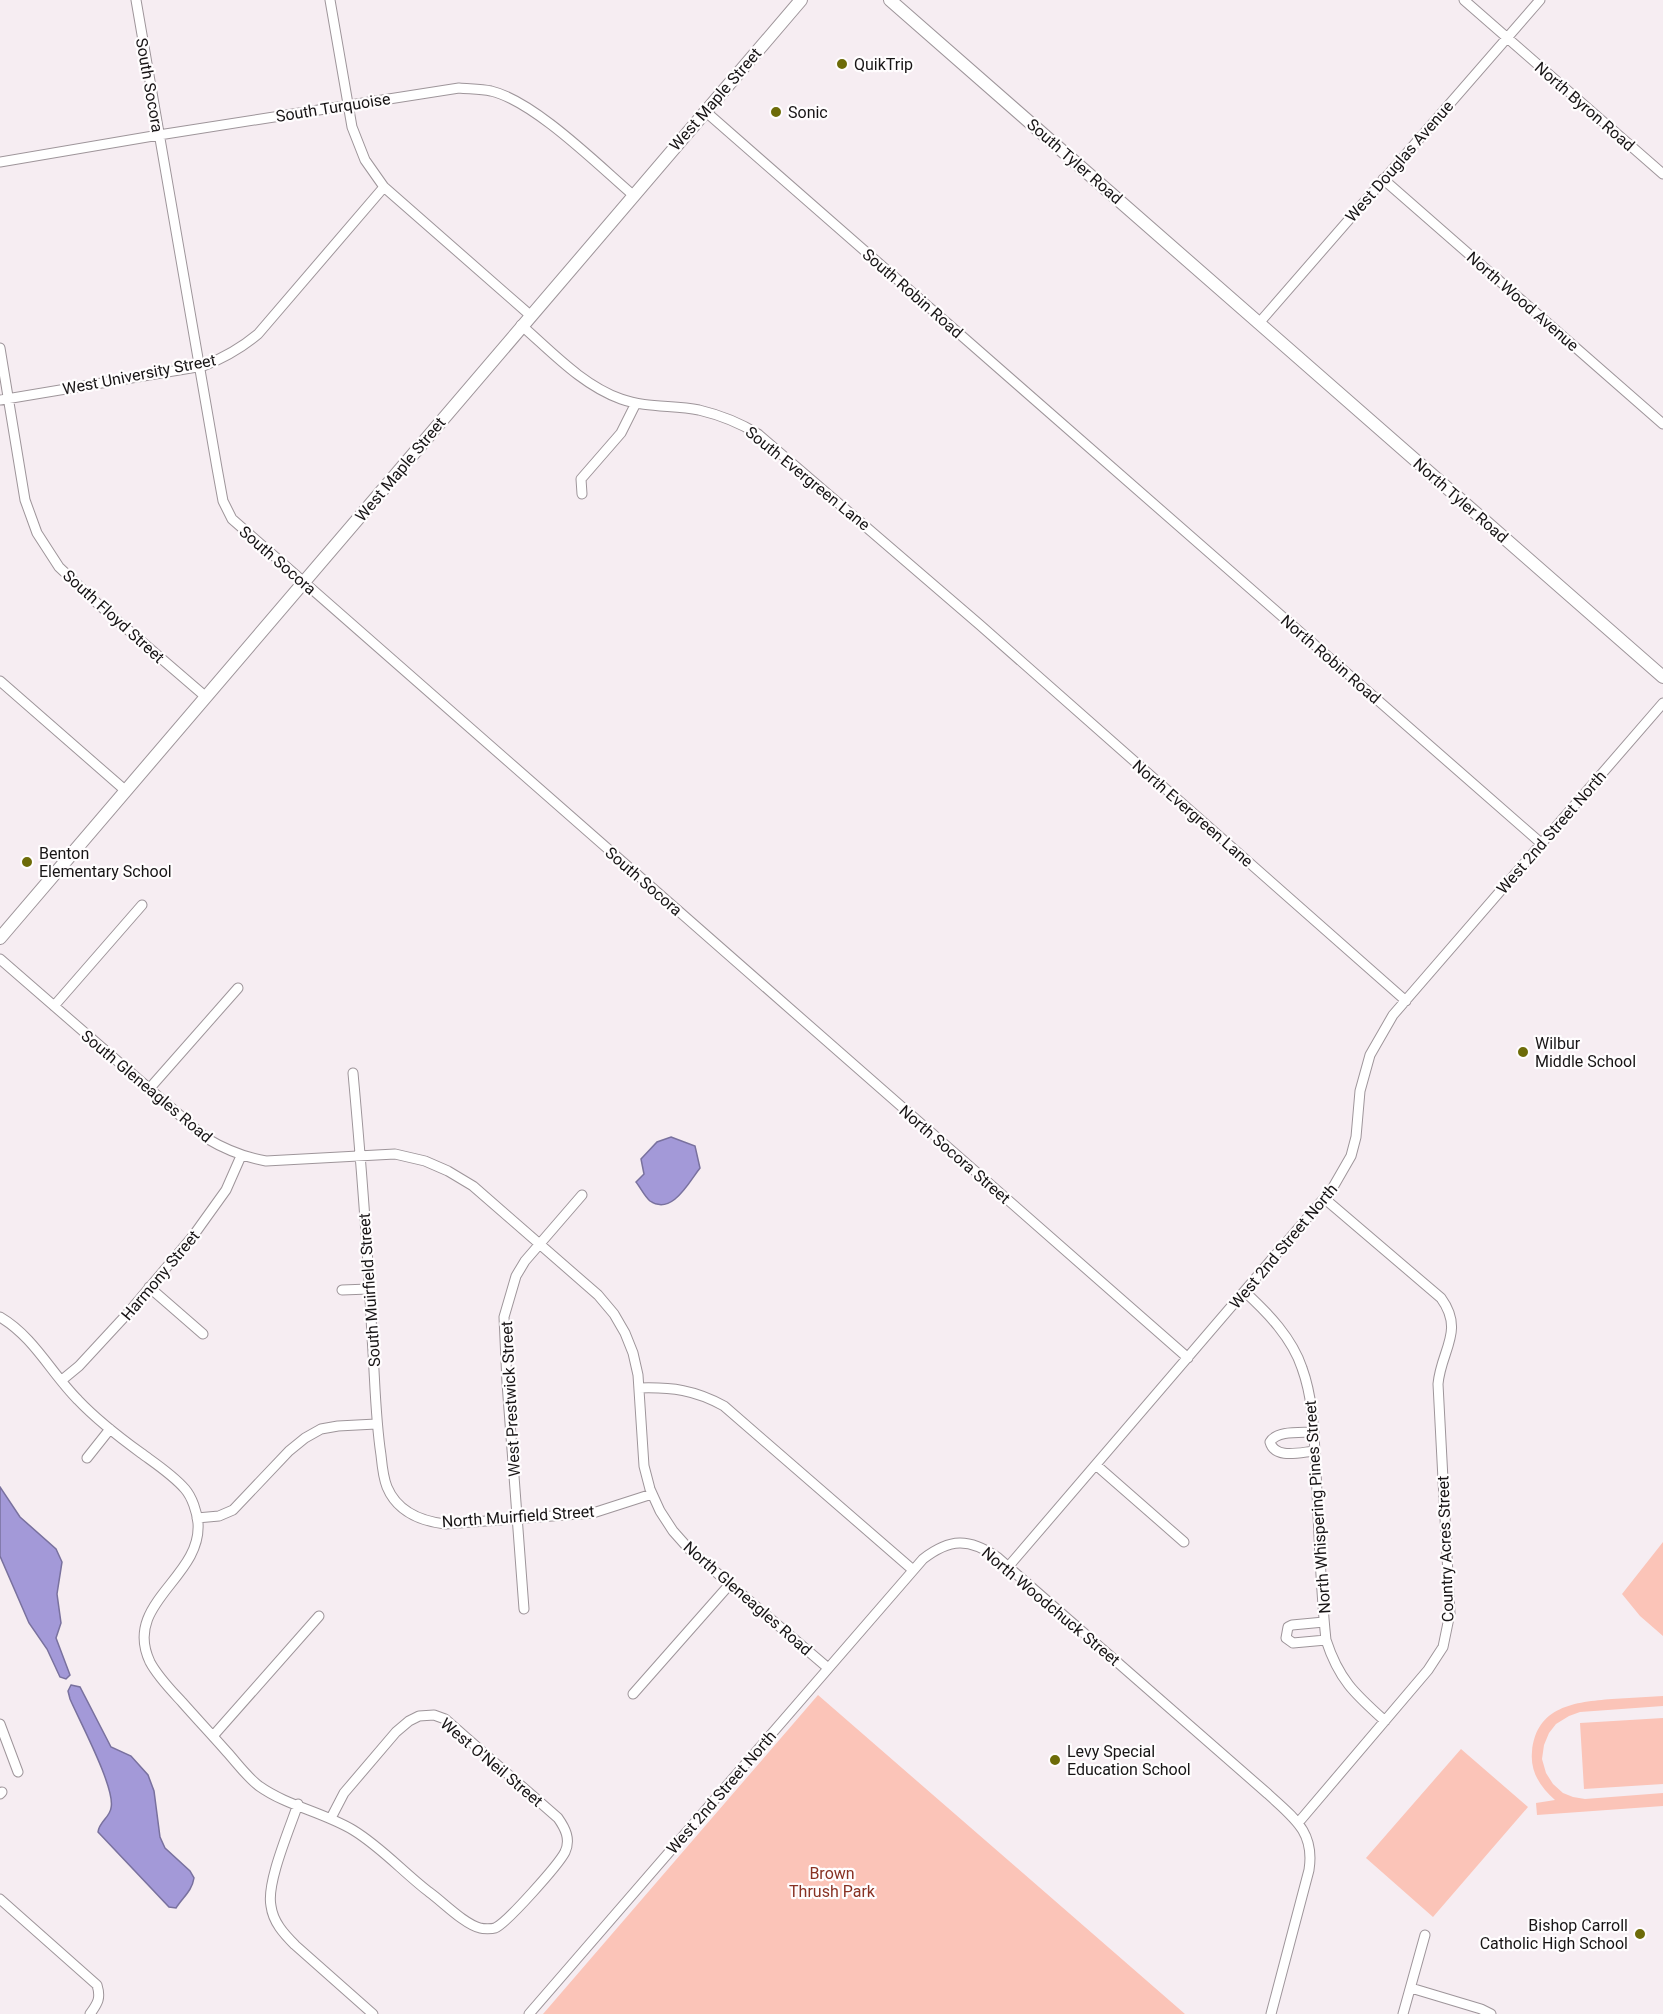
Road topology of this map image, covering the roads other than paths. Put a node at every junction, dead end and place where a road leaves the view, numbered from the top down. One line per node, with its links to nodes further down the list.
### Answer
1 (136, 0): 10 (street, South Socora)
2 (330, 0): 8 (street)
3 (801, 0): 9 (main road, West Maple Street)
4 (890, 0): 17 (main road, South Tyler Road)
5 (1464, 0): 7 (street, North Byron Road)
6 (1540, 0): 7 (street, West Douglas Avenue)
7 (1507, 38): 12 (street, North Byron Road); 13 (street, West Douglas Avenue)
8 (350, 104): 10 (street, South Turquoise); 14 (street); 15 (street, South Turquoise)
9 (705, 111): 15 (main road, West Maple Street); 24 (street, South Robin Road)
10 (159, 135): 11 (street, South Turquoise); 20 (street, South Socora)
11 (0, 162)
12 (1663, 174)
13 (1383, 179): 17 (street, West Douglas Avenue); 23 (street, North Wood Avenue)
14 (384, 187): 16 (street); 20 (street, West University Street)
15 (633, 195): 16 (main road, West Maple Street)
16 (530, 315): 18 (main road, West Maple Street)
17 (1259, 322): 28 (main road, North Tyler Road)
18 (521, 325): 22 (street, South Evergreen Lane); 26 (main road, West Maple Street)
19 (0, 348): 21 (street, South Floyd Street)
20 (199, 366): 21 (street, West University Street); 26 (street, South Socora)
21 (5, 399): 30 (street, South Floyd Street)
22 (636, 403): 25 (street); 27 (street, South Evergreen Lane)
23 (1663, 424)
24 (1121, 475): 33 (street, North Robin Road)
25 (582, 494)
26 (304, 582): 30 (main road, West Maple Street); 36 (street, South Socora)
27 (980, 626): 39 (street, North Evergreen Lane)
28 (1663, 676)
29 (0, 681): 32 (street)
30 (206, 697): 32 (main road, West Maple Street)
31 (1663, 703): 33 (street, West 2nd Street North)
32 (126, 791): 35 (main road, West Maple Street)
33 (1542, 844): 39 (street, West 2nd Street North)
34 (142, 905): 40 (street)
35 (0, 938)
36 (723, 950): 54 (street, North Socora Street)
37 (0, 959): 40 (street, South Gleneagles Road)
38 (238, 988): 42 (street)
39 (1406, 1000): 46 (street, West 2nd Street North)
40 (54, 1006): 42 (street, South Gleneagles Road)
41 (353, 1073): 44 (street, South Muirfield Street)
42 (149, 1089): 43 (street, South Gleneagles Road)
43 (241, 1156): 44 (street, South Gleneagles Road); 48 (street, Harmony Street)
44 (360, 1156): 47 (street, South Gleneagles Road); 49 (street, South Muirfield Street)
45 (582, 1195): 47 (street, West Prestwick Street)
46 (1325, 1199): 51 (street, West 2nd Street North); 76 (street, Country Acres Street)
47 (541, 1244): 56 (street, North Gleneagles Road); 65 (street, West Prestwick Street)
48 (149, 1287): 53 (street); 55 (street, Harmony Street)
49 (369, 1289): 50 (street); 57 (street, South Muirfield Street)
50 (342, 1290)
51 (1245, 1292): 54 (street, West 2nd Street North); 59 (street, North Whispering Pines Street)
52 (2, 1322): 55 (street)
53 (203, 1334)
54 (1188, 1358): 62 (street, West 2nd Street North)
55 (62, 1380): 58 (street)
56 (639, 1388): 63 (street, North Gleneagles Road); 68 (street)
57 (376, 1424): 64 (street); 65 (street, North Muirfield Street)
58 (110, 1429): 61 (street); 64 (street)
59 (1314, 1432): 60 (street, North Whispering Pines Street); 60 (street)
60 (1315, 1451): 72 (street, North Whispering Pines Street)
61 (87, 1458)
62 (1096, 1465): 66 (street); 67 (street, West 2nd Street North)
63 (652, 1494): 65 (street, North Muirfield Street); 69 (street, North Gleneagles Road)
64 (196, 1518): 78 (street)
65 (517, 1519): 70 (street, West Prestwick Street)
66 (1184, 1542)
67 (1008, 1567): 68 (street, North Woodchuck Street); 82 (street, North Woodchuck Street)
68 (913, 1570): 74 (street, West 2nd Street North)
69 (730, 1584): 74 (street, North Gleneagles Road); 75 (street)
70 (524, 1609)
71 (319, 1616): 78 (street)
72 (1324, 1622): 73 (street, North Whispering Pines Street); 73 (street)
73 (1326, 1640): 76 (street, North Whispering Pines Street)
74 (828, 1668): 88 (street, West 2nd Street North)
75 (633, 1695)
76 (1385, 1721): 82 (street, Country Acres Street)
77 (0, 1724): 79 (street)
78 (213, 1736): 80 (street)
79 (18, 1772)
80 (298, 1804): 81 (street); 87 (street)
81 (331, 1818): 81 (street, West O'Neil Street)
82 (1298, 1823): 89 (street)
83 (0, 1899): 86 (street)
84 (1425, 1935): 85 (street)
85 (1411, 1988): 90 (street); 91 (street)
86 (90, 2014)
87 (373, 2014)
88 (530, 2014)
89 (1271, 2014)
90 (1403, 2014)
91 (1491, 2014)

